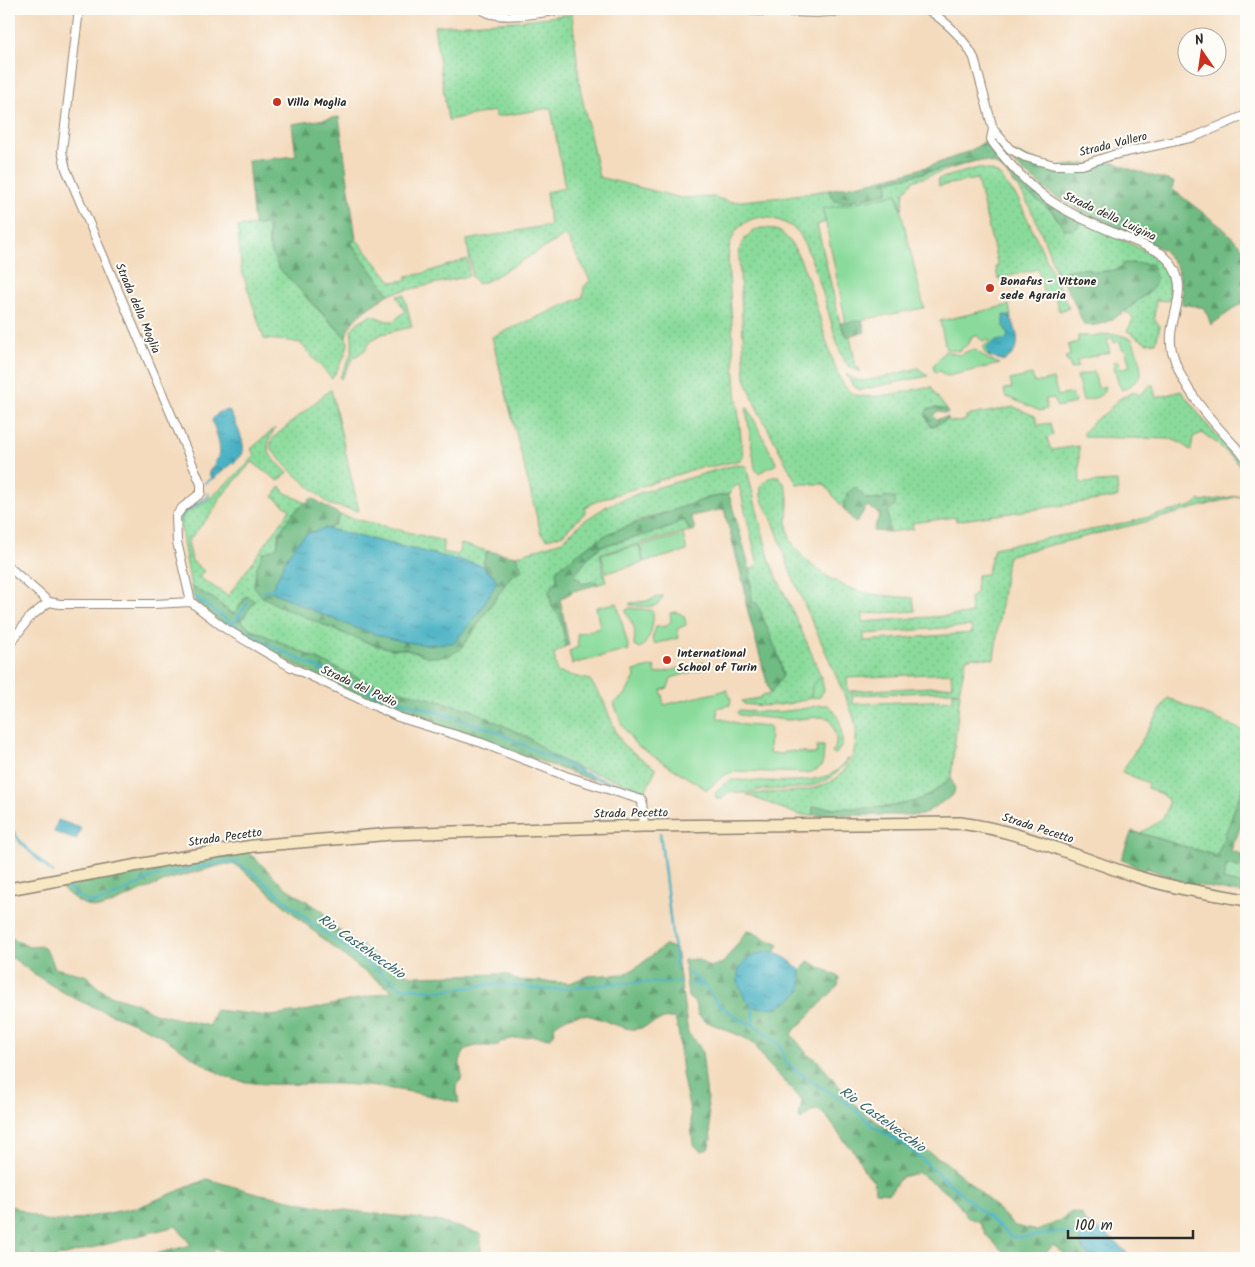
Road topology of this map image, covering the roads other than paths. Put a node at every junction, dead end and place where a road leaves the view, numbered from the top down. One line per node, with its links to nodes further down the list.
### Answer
1 (79, 9): 12 (street, Strada della Moglia)
2 (482, 9): 3 (street)
3 (569, 9)
4 (744, 9): 5 (street)
5 (854, 9)
6 (927, 9): 8 (street, Strada della Luigina)
7 (1246, 115): 8 (street, Strada Vallero)
8 (993, 129): 9 (street, Strada della Luigina)
9 (1246, 458)
10 (9, 566): 11 (street)
11 (49, 602): 12 (street); 13 (street)
12 (191, 602): 14 (street, Strada del Podio)
13 (9, 645)
14 (644, 826): 15 (main road, Strada Pecetto); 16 (main road, Strada Pecetto)
15 (9, 889)
16 (1246, 900)

